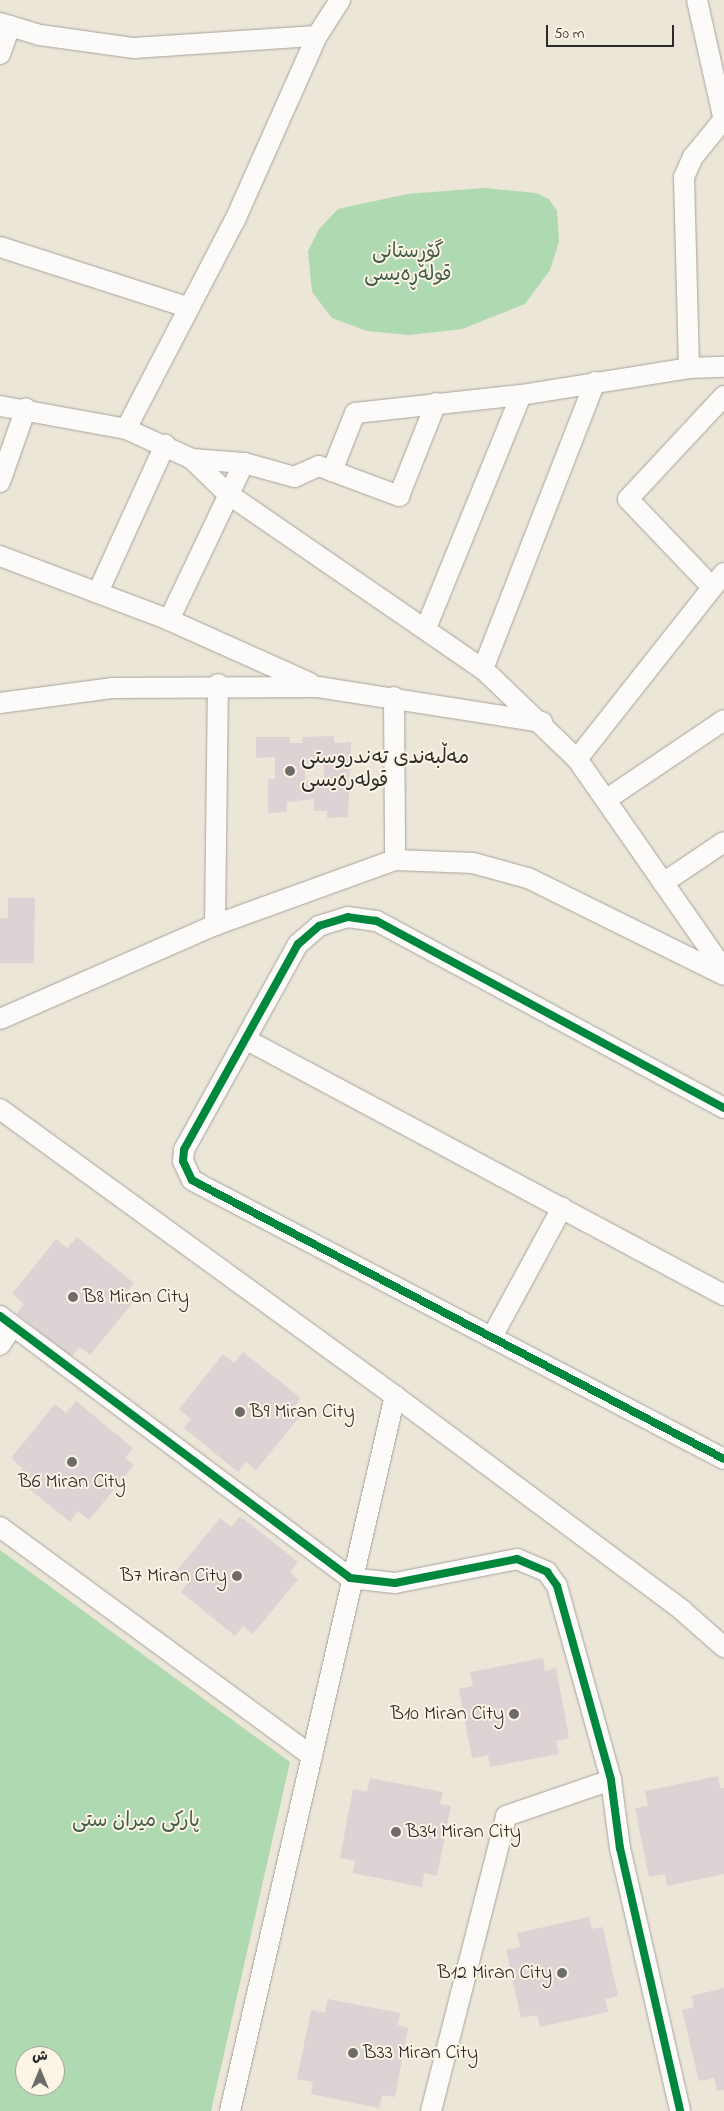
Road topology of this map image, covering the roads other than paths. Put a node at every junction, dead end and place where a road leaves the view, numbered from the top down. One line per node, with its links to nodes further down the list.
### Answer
1 (340, 0): 4 (street)
2 (697, 0): 6 (street)
3 (5, 24): 4 (street); 5 (street)
4 (317, 36): 8 (street)
5 (0, 54)
6 (724, 120): 10 (street)
7 (0, 247): 8 (street)
8 (187, 307): 17 (street)
9 (724, 367): 10 (street)
10 (689, 368): 11 (street)
11 (595, 382): 12 (street); 29 (street)
12 (521, 396): 14 (street); 28 (street)
13 (724, 396): 25 (street)
14 (436, 403): 21 (street); 21 (street)
15 (0, 406): 16 (street)
16 (26, 408): 17 (street); 22 (street)
17 (126, 429): 18 (street)
18 (165, 445): 19 (street); 26 (street)
19 (192, 459): 20 (street); 23 (street)
20 (244, 462): 21 (street); 23 (street)
21 (332, 471)
22 (0, 482)
23 (228, 494): 27 (street); 28 (street)
24 (0, 556): 26 (street)
25 (718, 579): 36 (street)
26 (98, 592): 27 (street)
27 (169, 620): 31 (street)
28 (426, 628): 29 (street)
29 (483, 669): 35 (street)
30 (218, 684): 31 (street); 33 (street); 41 (street)
31 (318, 687): 32 (street)
32 (394, 697): 35 (street); 39 (street)
33 (0, 703)
34 (724, 720): 37 (street)
35 (542, 722): 36 (street)
36 (577, 758): 37 (street)
37 (607, 799): 40 (street)
38 (724, 842): 40 (street)
39 (395, 860): 41 (street); 43 (street)
40 (663, 883): 42 (street)
41 (215, 925): 44 (street)
42 (724, 970)
43 (724, 975)
44 (0, 1020)
45 (247, 1040): 46 (street); 48 (street); 51 (street)
46 (724, 1108)
47 (0, 1109): 53 (street)
48 (562, 1208): 49 (street); 51 (street)
49 (724, 1295)
50 (7, 1321): 52 (street); 56 (street)
51 (493, 1335): 54 (street)
52 (0, 1345)
53 (395, 1396): 56 (street); 57 (street)
54 (724, 1460)
55 (0, 1527): 58 (street)
56 (350, 1578): 58 (street); 59 (street)
57 (724, 1647)
58 (312, 1756): 60 (street)
59 (611, 1780): 61 (street); 62 (street)
60 (230, 2111)
61 (431, 2111)
62 (680, 2111)

